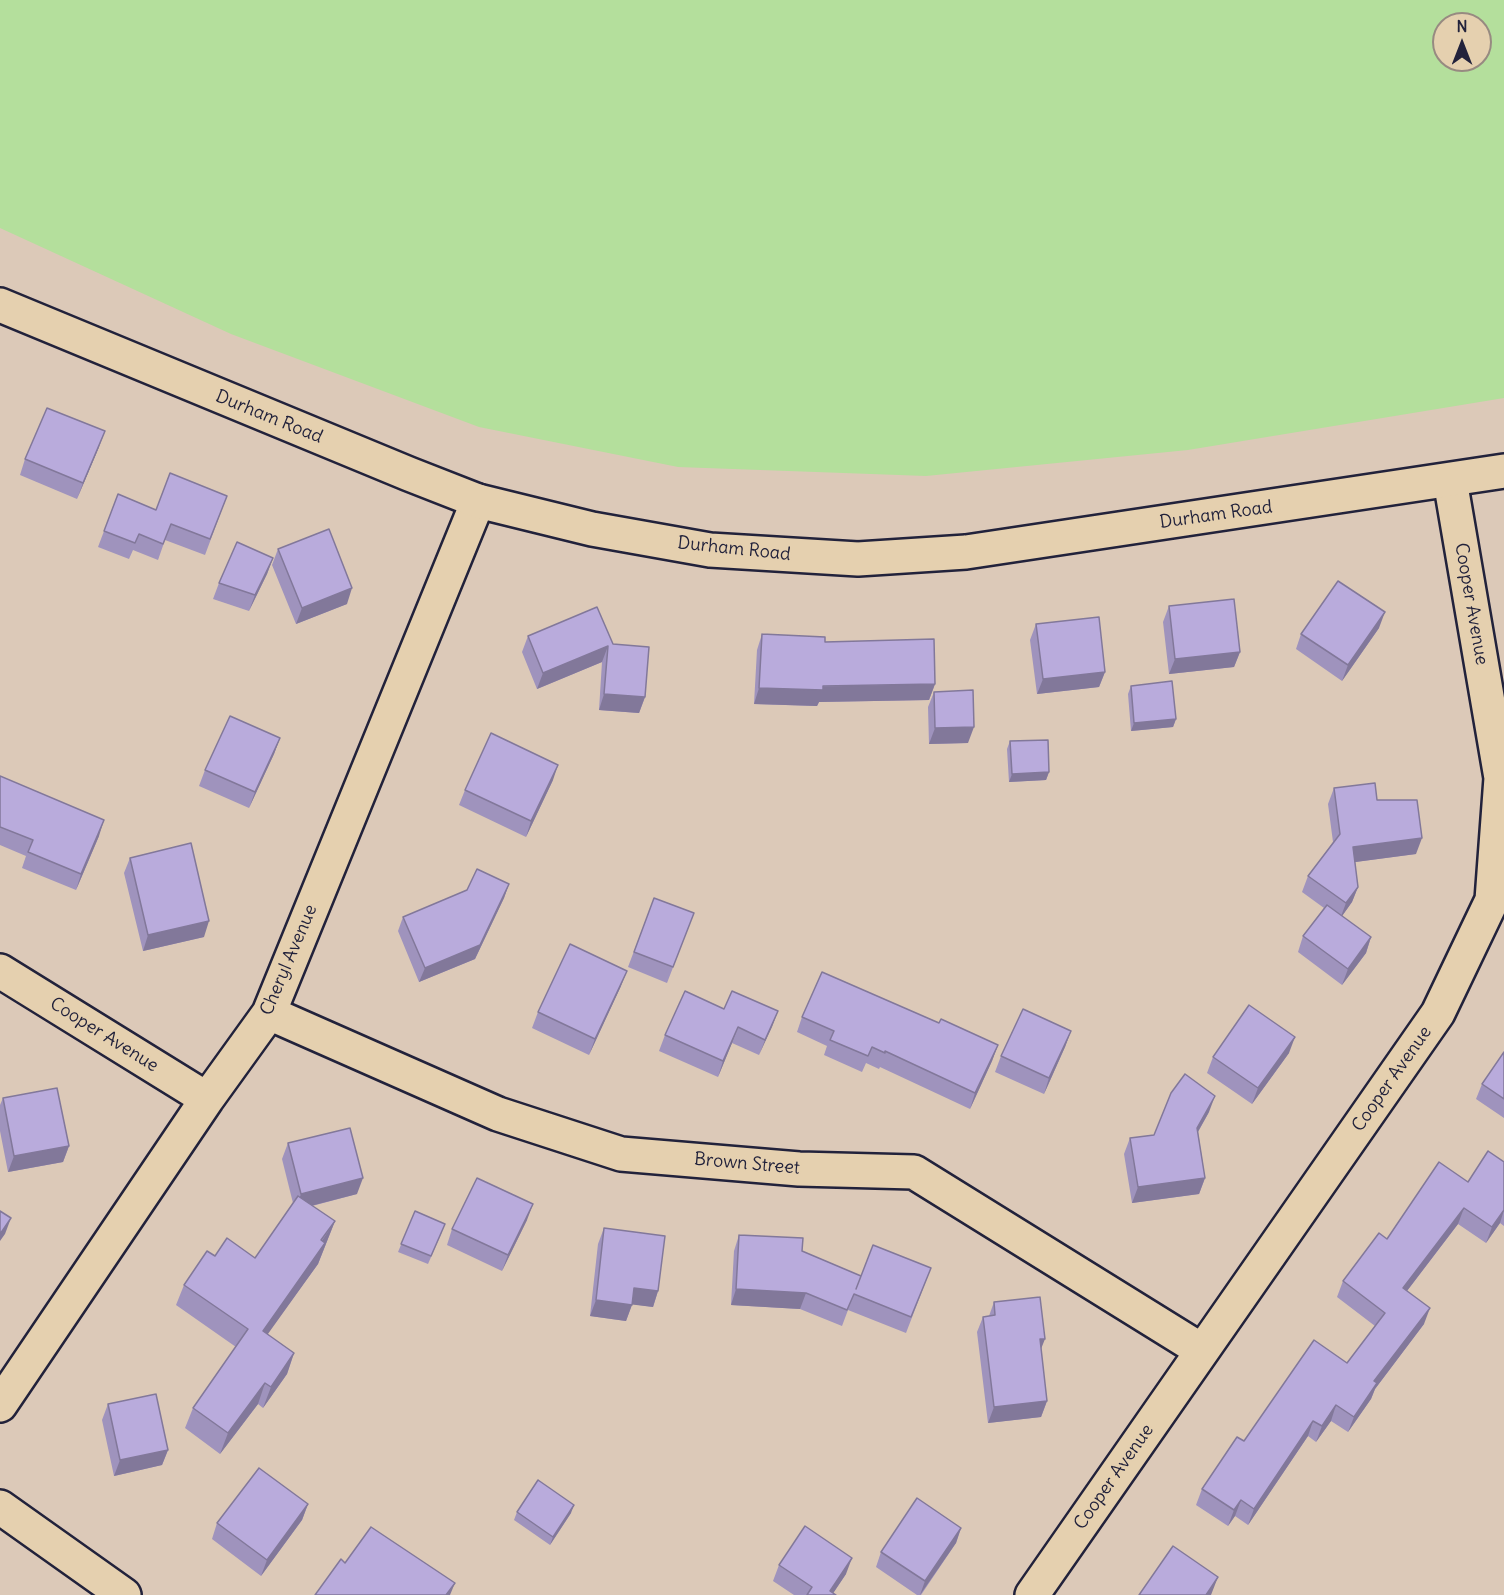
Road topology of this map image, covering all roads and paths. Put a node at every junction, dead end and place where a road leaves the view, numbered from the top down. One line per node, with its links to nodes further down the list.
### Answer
1 (0, 305): 4 (street, Durham Road)
2 (1504, 471): 3 (street, Durham Road)
3 (1450, 480): 4 (street, Durham Road); 8 (street, Cooper Avenue)
4 (478, 501): 6 (street, Cheryl Avenue)
5 (0, 971): 7 (street, Cooper Avenue)
6 (269, 1013): 7 (street, Cheryl Avenue); 8 (street, Brown Street)
7 (207, 1099): 9 (street, Cheryl Avenue)
8 (1202, 1350): 12 (street, Cooper Avenue)
9 (0, 1404)
10 (0, 1507): 11 (street)
11 (124, 1595)
12 (1032, 1595)

